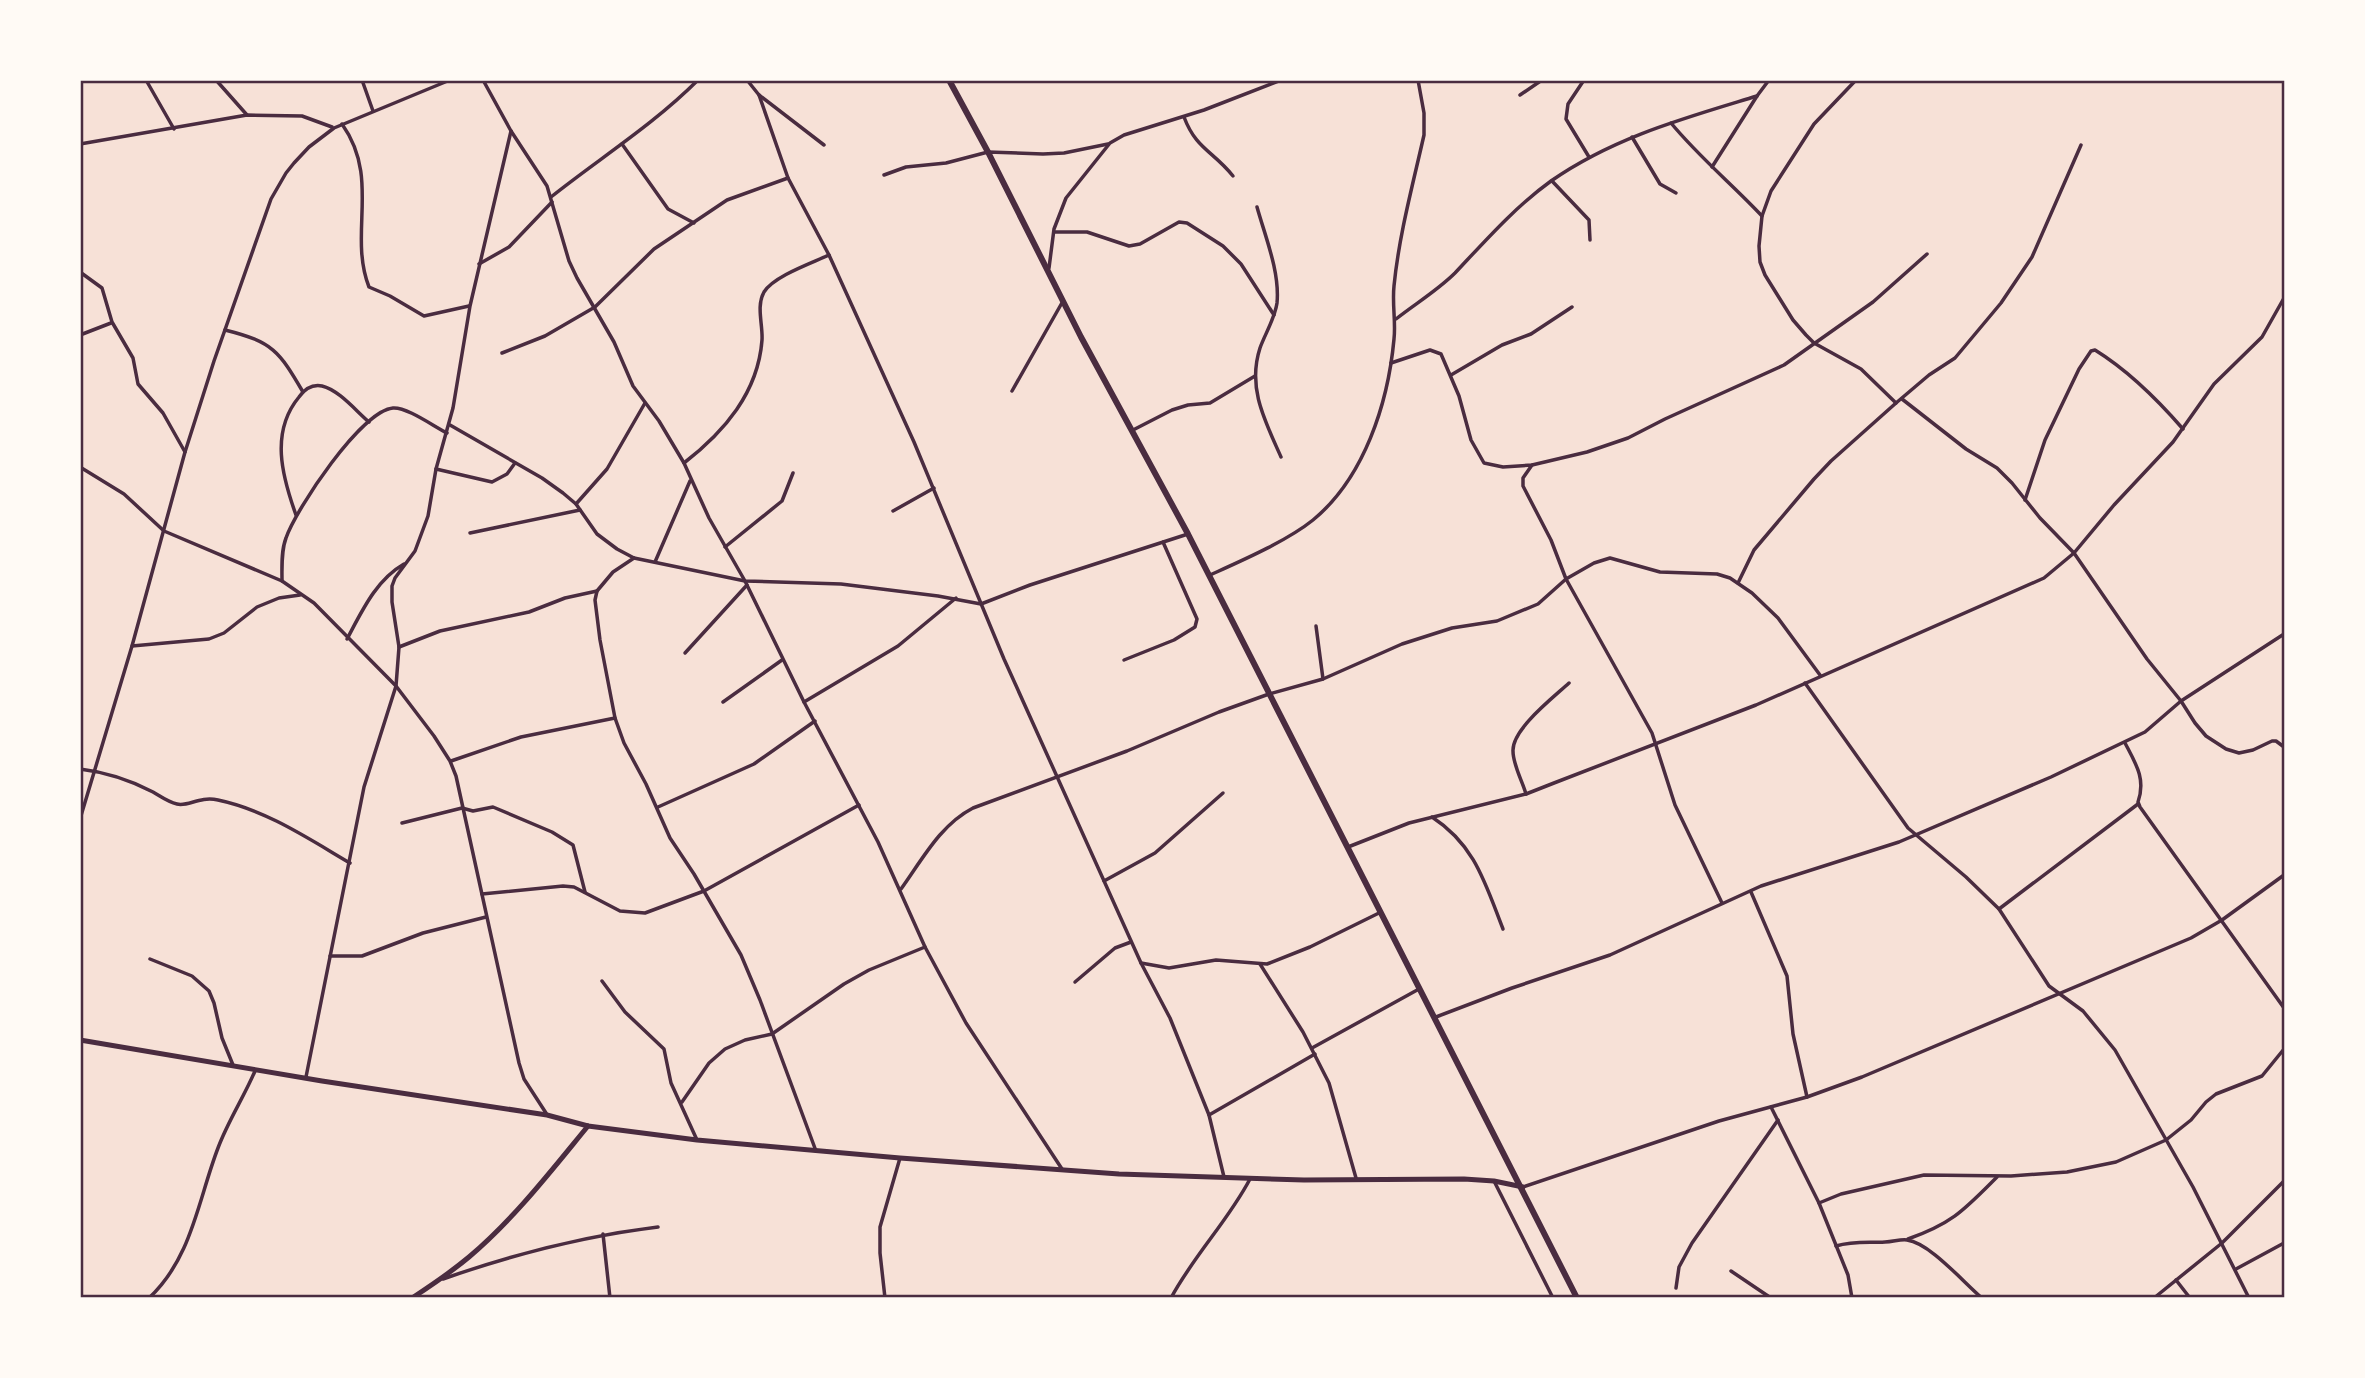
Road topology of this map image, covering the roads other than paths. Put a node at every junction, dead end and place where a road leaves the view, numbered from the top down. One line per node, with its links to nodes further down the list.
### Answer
1 (146, 80): 25 (street)
2 (216, 80): 20 (street)
3 (362, 80): 19 (street)
4 (450, 80): 19 (street)
5 (483, 80): 26 (street)
6 (698, 80): 30 (street)
7 (747, 80): 16 (street)
8 (949, 80): 33 (highway)
9 (1281, 80): 21 (street)
10 (1418, 80): 58 (street)
11 (1542, 80): 17 (street)
12 (1584, 80): 34 (street)
13 (1769, 80): 18 (street)
14 (1847, 80): 15 (street)
15 (1854, 83): 43 (street)
16 (759, 95): 31 (street); 38 (street)
17 (1520, 95)
18 (1757, 96): 22 (street); 35 (street)
19 (373, 111): 23 (street)
20 (247, 114): 24 (street); 25 (street)
21 (1184, 117): 28 (street); 37 (street)
22 (1670, 122): 27 (street); 35 (street)
23 (342, 124): 24 (street); 54 (street)
24 (334, 128): 60 (street)
25 (174, 129): 29 (street)
26 (511, 131): 41 (street); 49 (street)
27 (1633, 137): 34 (street); 40 (street)
28 (1110, 143): 33 (street); 45 (street)
29 (80, 144)
30 (622, 144): 41 (street); 44 (street)
31 (824, 145)
32 (2081, 145): 69 (street)
33 (988, 152): 36 (street); 51 (highway)
34 (1589, 157): 39 (street)
35 (1712, 167): 43 (street)
36 (884, 175)
37 (1233, 176)
38 (788, 178): 44 (street); 48 (street)
39 (1552, 181): 46 (street); 58 (street)
40 (1676, 193)
41 (552, 200): 49 (street); 55 (street)
42 (1256, 207): 57 (street)
43 (1762, 216): 62 (street)
44 (695, 224): 55 (street)
45 (1054, 232): 51 (street); 57 (street)
46 (1590, 240)
47 (1927, 254): 62 (street)
48 (829, 255): 80 (street); 86 (street)
49 (479, 264): 54 (street)
50 (80, 271): 59 (street)
51 (1048, 274): 53 (highway)
52 (2284, 298): 74 (street)
53 (1063, 301): 67 (street); 75 (highway)
54 (470, 306): 73 (street)
55 (595, 307): 63 (street); 70 (street)
56 (1572, 307): 65 (street)
57 (1274, 315): 66 (street)
58 (1395, 320): 64 (street)
59 (112, 322): 61 (street); 77 (street)
60 (225, 330): 68 (street); 77 (street)
61 (80, 335)
62 (1814, 343): 71 (street); 81 (street)
63 (502, 353)
64 (1391, 363): 65 (street); 101 (street)
65 (1451, 375): 81 (street)
66 (1255, 376): 75 (street); 78 (street)
67 (1012, 391)
68 (303, 392): 72 (street); 91 (street)
69 (1902, 399): 71 (street); 87 (street)
70 (645, 403): 80 (street); 88 (street)
71 (1896, 403): 105 (street)
72 (369, 422): 76 (street); 91 (street)
73 (449, 425): 76 (street); 79 (street)
74 (2183, 429): 87 (street); 97 (street)
75 (1132, 431): 94 (highway)
76 (447, 433): 83 (street)
77 (185, 452): 92 (street)
78 (1281, 457)
79 (515, 463): 83 (street); 88 (street)
80 (684, 463): 85 (street)
81 (1532, 465): 102 (street)
82 (80, 467): 92 (street)
83 (436, 469): 100 (street)
84 (793, 473): 96 (street)
85 (691, 480): 96 (street); 99 (street)
86 (934, 488): 90 (street); 109 (street)
87 (2025, 500): 97 (street)
88 (576, 504): 89 (street)
89 (580, 510): 93 (street); 98 (street)
90 (893, 511)
91 (296, 515): 103 (street)
92 (164, 531): 103 (street); 113 (street)
93 (470, 533)
94 (1188, 534): 95 (street); 101 (highway)
95 (1163, 542): 109 (street); 117 (street)
96 (725, 547): 104 (street)
97 (2074, 554): 118 (street); 124 (street)
98 (634, 558): 99 (street); 106 (street)
99 (655, 562): 104 (street)
100 (406, 563): 112 (street); 114 (street)
101 (1208, 576): 123 (highway)
102 (1566, 579): 105 (street); 119 (street); 129 (street)
103 (282, 581): 107 (street)
104 (746, 583): 108 (street); 115 (street); 116 (street)
105 (1738, 583): 118 (street)
106 (597, 591): 114 (street); 127 (street)
107 (302, 594): 112 (street); 113 (street)
108 (956, 598): 109 (street); 126 (street)
109 (981, 604): 135 (street)
110 (1316, 626): 119 (street)
111 (2284, 634): 124 (street)
112 (348, 639): 122 (street)
113 (132, 646): 134 (street)
114 (399, 648): 122 (street)
115 (685, 653)
116 (782, 660): 125 (street); 126 (street)
117 (1124, 660)
118 (1820, 675): 121 (street)
119 (1323, 679): 123 (street)
120 (1569, 683): 137 (street)
121 (1805, 683): 129 (street); 145 (street)
122 (396, 685): 132 (street); 147 (street)
123 (1269, 694): 135 (street); 146 (highway)
124 (2181, 701): 130 (street); 131 (street)
125 (723, 702)
126 (804, 702): 128 (street)
127 (615, 718): 132 (street); 140 (street)
128 (815, 721): 139 (street); 140 (street)
129 (1656, 743): 137 (street); 155 (street)
130 (2125, 743): 138 (street); 145 (street)
131 (2284, 747)
132 (450, 761): 141 (street)
133 (80, 769): 134 (street)
134 (93, 771): 143 (street); 147 (street)
135 (1058, 777): 149 (street); 150 (street)
136 (1223, 793): 149 (street)
137 (1526, 794): 142 (street)
138 (2138, 804): 156 (street); 159 (street)
139 (859, 805): 150 (street); 151 (street)
140 (657, 807): 151 (street)
141 (462, 808): 144 (street); 153 (street); 154 (street)
142 (1432, 817): 146 (street); 160 (street)
143 (80, 819)
144 (401, 823)
145 (1916, 835): 152 (street); 156 (street)
146 (1348, 847): 157 (highway)
147 (350, 863): 163 (street)
148 (2284, 875): 159 (street)
149 (1104, 881): 161 (street)
150 (901, 890): 162 (street)
151 (704, 891): 153 (street); 173 (street)
152 (1750, 891): 155 (street); 181 (street)
153 (585, 892): 154 (street)
154 (482, 894): 158 (street)
155 (1722, 903): 172 (street)
156 (1999, 909): 170 (street)
157 (1382, 911): 166 (street); 169 (highway)
158 (486, 917): 163 (street); 184 (street)
159 (2222, 920): 170 (street); 171 (street)
160 (1503, 929)
161 (1131, 942): 165 (street); 168 (street)
162 (925, 947): 173 (street); 192 (street)
163 (330, 956): 180 (street)
164 (150, 959): 178 (street)
165 (1141, 963): 166 (street); 185 (street)
166 (1260, 964): 175 (street)
167 (602, 981): 182 (street)
168 (1075, 982)
169 (1421, 988): 172 (highway); 175 (street)
170 (2059, 993): 181 (street); 189 (street)
171 (2284, 1008)
172 (1436, 1017): 199 (highway)
173 (772, 1034): 182 (street); 190 (street)
174 (80, 1040): 178 (main road)
175 (1312, 1049): 177 (street)
176 (2284, 1049): 189 (street)
177 (1315, 1054): 185 (street); 196 (street)
178 (233, 1065): 179 (main road)
179 (256, 1069): 180 (main road); 212 (street)
180 (306, 1077): 184 (main road)
181 (1807, 1097): 183 (street)
182 (682, 1102): 188 (street)
183 (1771, 1107): 186 (street); 199 (street)
184 (547, 1115): 187 (main road)
185 (1209, 1115): 193 (street)
186 (1778, 1120): 200 (street); 211 (street)
187 (589, 1126): 188 (main road); 209 (main road)
188 (697, 1140): 190 (main road)
189 (2166, 1140): 194 (street); 204 (street)
190 (816, 1151): 191 (main road)
191 (900, 1158): 192 (main road); 215 (street)
192 (1062, 1170): 193 (main road)
193 (1224, 1177): 195 (main road)
194 (1997, 1177): 200 (street); 203 (street)
195 (1250, 1179): 196 (main road); 216 (street)
196 (1357, 1181): 197 (main road)
197 (1494, 1181): 199 (main road); 217 (street)
198 (2284, 1181): 204 (street)
199 (1523, 1187): 218 (highway)
200 (1819, 1203): 206 (street)
201 (658, 1227): 202 (street)
202 (603, 1234): 209 (street); 214 (street)
203 (1906, 1240): 206 (street); 221 (street)
204 (2222, 1243): 207 (street); 210 (street)
205 (2284, 1243): 207 (street)
206 (1836, 1246): 220 (street)
207 (2236, 1269): 224 (street)
208 (1731, 1271): 219 (street)
209 (438, 1280): 213 (main road)
210 (2176, 1280): 222 (street); 223 (street)
211 (1676, 1288)
212 (149, 1297)
213 (412, 1297)
214 (610, 1297)
215 (885, 1297)
216 (1171, 1297)
217 (1553, 1297)
218 (1577, 1297)
219 (1771, 1297)
220 (1852, 1297)
221 (1982, 1297)
222 (2154, 1297)
223 (2190, 1297)
224 (2249, 1297)

